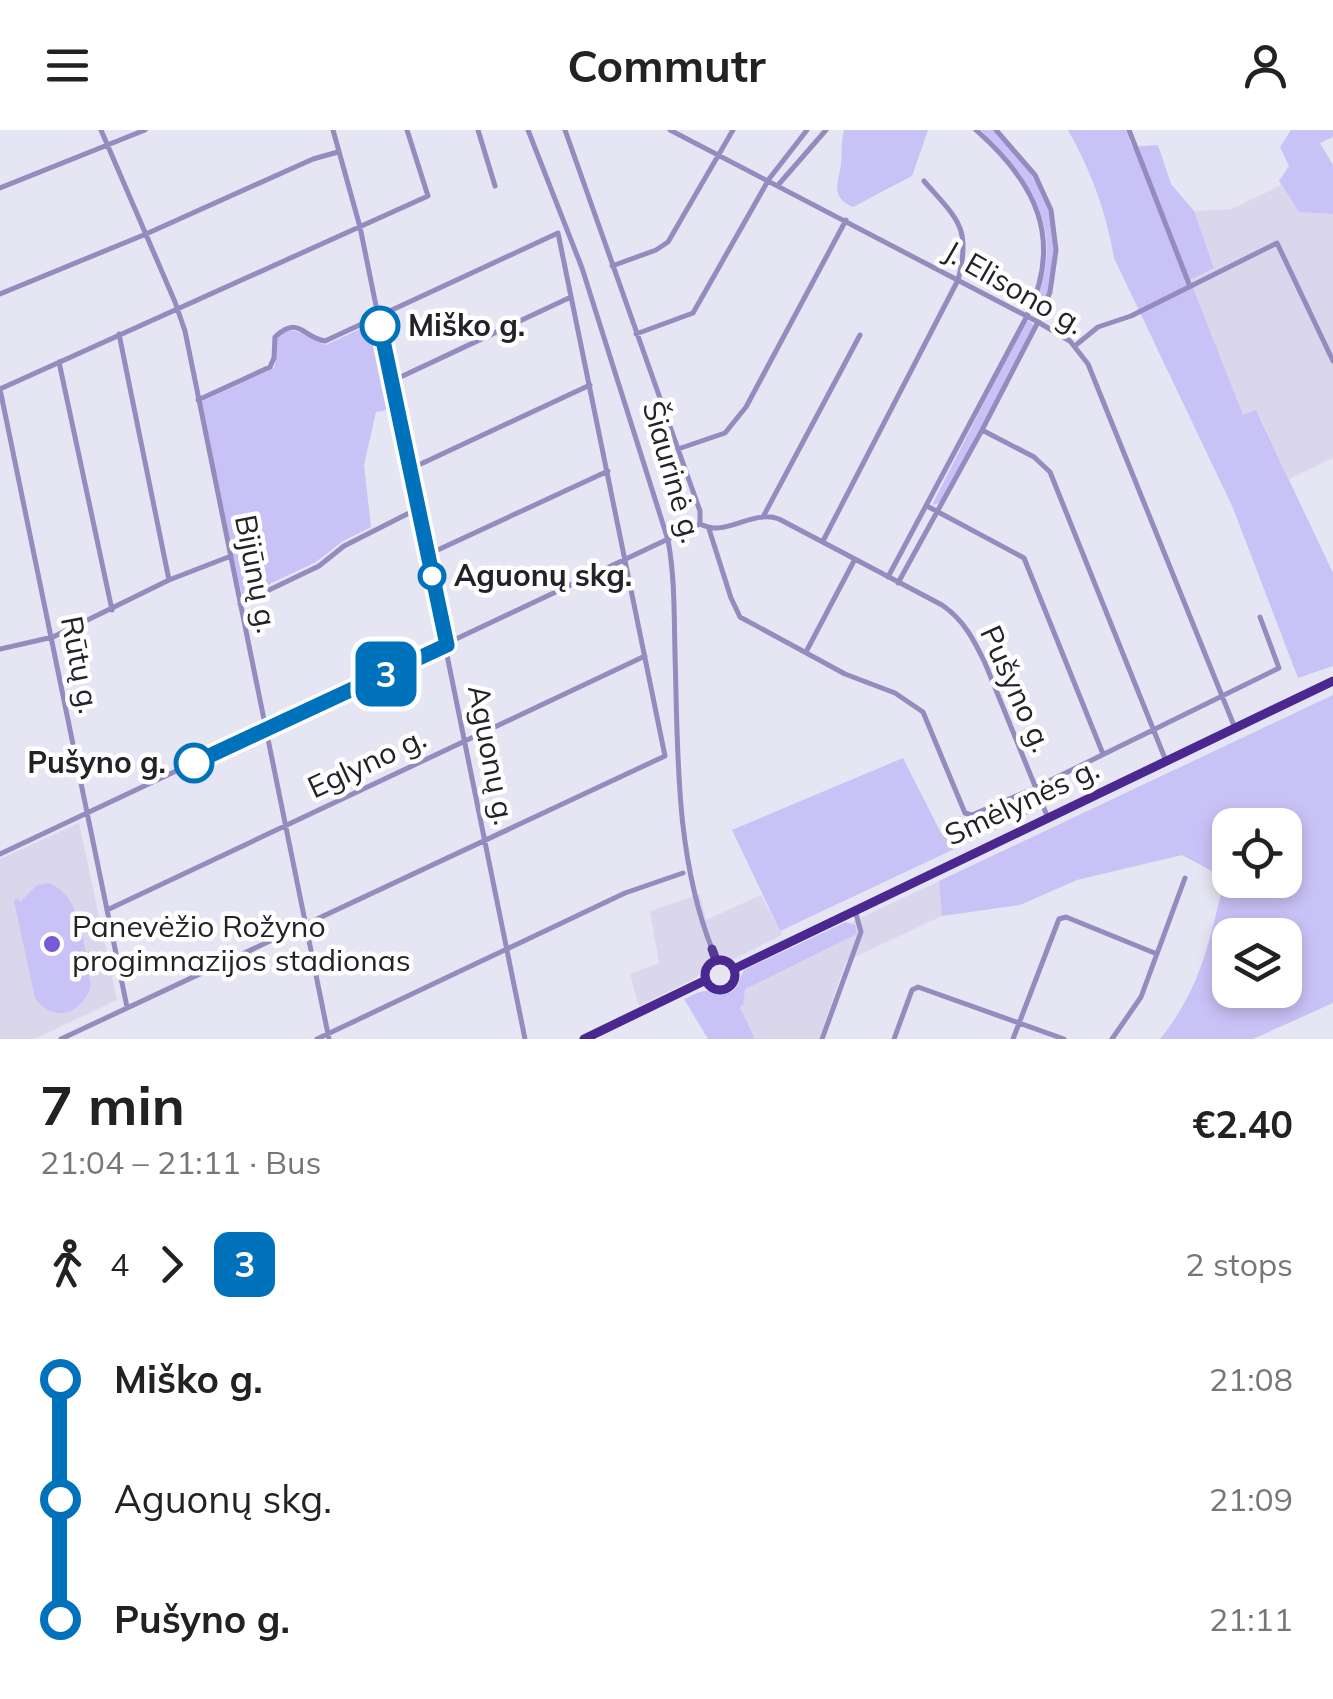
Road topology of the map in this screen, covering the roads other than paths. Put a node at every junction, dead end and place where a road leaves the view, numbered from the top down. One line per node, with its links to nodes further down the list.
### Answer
1 (101, 130): 15 (street, Bijūnų g.)
2 (145, 130): 15 (street)
3 (333, 130): 16 (street, Aguonų g.)
4 (408, 130): 24 (street)
5 (478, 130): 21 (street)
6 (528, 130): 55 (street, Šiaurinė g.)
7 (565, 130): 26 (street)
8 (670, 130): 17 (street, J. Elisono g.)
9 (733, 130): 17 (street)
10 (807, 130): 18 (street)
11 (826, 130): 20 (street)
12 (976, 130): 33 (street)
13 (996, 130): 34 (street)
14 (1129, 130): 28 (street)
15 (107, 146): 22 (street); 25 (street, Bijūnų g.)
16 (339, 152): 24 (street, Aguonų g.); 25 (street)
17 (717, 153): 18 (street, J. Elisono g.); 26 (street)
18 (769, 179): 20 (street, J. Elisono g.); 36 (street)
19 (924, 182): 27 (street)
20 (779, 184): 23 (street, J. Elisono g.)
21 (495, 186)
22 (0, 188)
23 (846, 220): 27 (street, J. Elisono g.); 46 (street)
24 (360, 227): 31 (street); 32 (street, Aguonų g.)
25 (146, 234): 29 (street); 31 (street, Bijūnų g.)
26 (612, 266): 36 (street)
27 (958, 280): 33 (street, J. Elisono g.); 56 (street)
28 (1189, 284): 38 (street); 39 (street)
29 (0, 294)
30 (572, 297): 32 (street); 41 (street); 42 (street)
31 (178, 309): 35 (street); 44 (street, Bijūnų g.)
32 (378, 316): 41 (street, Aguonų g.); 44 (street)
33 (1027, 316): 34 (street, J. Elisono g.); 49 (street)
34 (1038, 322): 38 (street, J. Elisono g.); 45 (street)
35 (119, 334): 40 (street); 62 (street)
36 (636, 334): 46 (street)
37 (860, 335): 52 (street)
38 (1076, 346): 73 (street, J. Elisono g.)
39 (1333, 360)
40 (59, 362): 43 (street); 65 (street)
41 (392, 381): 47 (street, Aguonų g.)
42 (590, 385): 47 (street); 48 (street)
43 (0, 389): 67 (street, Rūtų g.)
44 (198, 400): 58 (street, Bijūnų g.)
45 (982, 430): 51 (street); 75 (street)
46 (678, 449): 53 (street)
47 (410, 469): 50 (street, Aguonų g.)
48 (608, 471): 57 (street); 60 (street)
49 (926, 506): 51 (street); 61 (street)
50 (418, 508): 57 (street, Aguonų g.); 64 (street)
51 (939, 512): 63 (street); 78 (street)
52 (764, 515): 54 (street); 56 (street, Pušyno g.)
53 (700, 524): 54 (street); 55 (street)
54 (709, 528): 70 (street)
55 (668, 540): 60 (street); 93 (street, Šiaurinė g.)
56 (822, 542): 59 (street, Pušyno g.)
57 (427, 554): 68 (street, Aguonų g.)
58 (231, 556): 62 (street); 64 (street, Bijūnų g.)
59 (855, 559): 61 (street, Pušyno g.); 70 (street)
60 (625, 560): 68 (street); 71 (street)
61 (888, 577): 63 (street, Pušyno g.)
62 (169, 580): 65 (street)
63 (898, 582): 80 (street, Pušyno g.)
64 (240, 604): 76 (street, Bijūnų g.)
65 (112, 610): 67 (street)
66 (1260, 618): 73 (street)
67 (52, 636): 69 (street); 81 (street, Rūtų g.)
68 (447, 645): 76 (street); 77 (street, Aguonų g.)
69 (0, 649)
70 (806, 652): 80 (street)
71 (646, 656): 77 (street, Eglyno g.); 84 (street)
72 (1333, 682): 74 (highway, Smėlynės g.)
73 (1221, 697): 74 (street, J. Elisono g.); 75 (street)
74 (1235, 728): 79 (highway, Smėlynės g.)
75 (1155, 729): 78 (street); 79 (street)
76 (266, 730): 81 (street); 83 (street, Bijūnų g.)
77 (466, 742): 83 (street, Eglyno g.); 84 (street, Aguonų g.)
78 (1103, 754): 80 (street)
79 (1166, 761): 82 (highway, Smėlynės g.)
80 (1035, 788): 82 (street, Pušyno g.)
81 (86, 812): 85 (street); 88 (street, Rūtų g.)
82 (1048, 818): 89 (highway, Smėlynės g.)
83 (284, 826): 88 (street, Eglyno g.); 90 (street, Bijūnų g.)
84 (485, 840): 90 (street); 91 (street, Aguonų g.)
85 (0, 854)
86 (683, 872): 91 (street)
87 (1186, 878): 92 (street)
88 (107, 910): 96 (street, Rūtų g.)
89 (855, 910): 94 (highway, Smėlynės g.); 103 (street)
90 (306, 923): 96 (street); 98 (street, Bijūnų g.)
91 (507, 948): 98 (street); 101 (street, Aguonų g.)
92 (1157, 954): 97 (street); 107 (street)
93 (714, 955): 94 (highway); 95 (highway)
94 (734, 968): 95 (highway)
95 (706, 980): 102 (highway)
96 (128, 1009): 99 (street)
97 (1020, 1022): 104 (street); 105 (street); 106 (street)
98 (328, 1036): 100 (street)
99 (62, 1039)
100 (317, 1039)
101 (525, 1039)
102 (584, 1039)
103 (822, 1039)
104 (894, 1039)
105 (1013, 1039)
106 (1064, 1039)
107 (1112, 1039)

